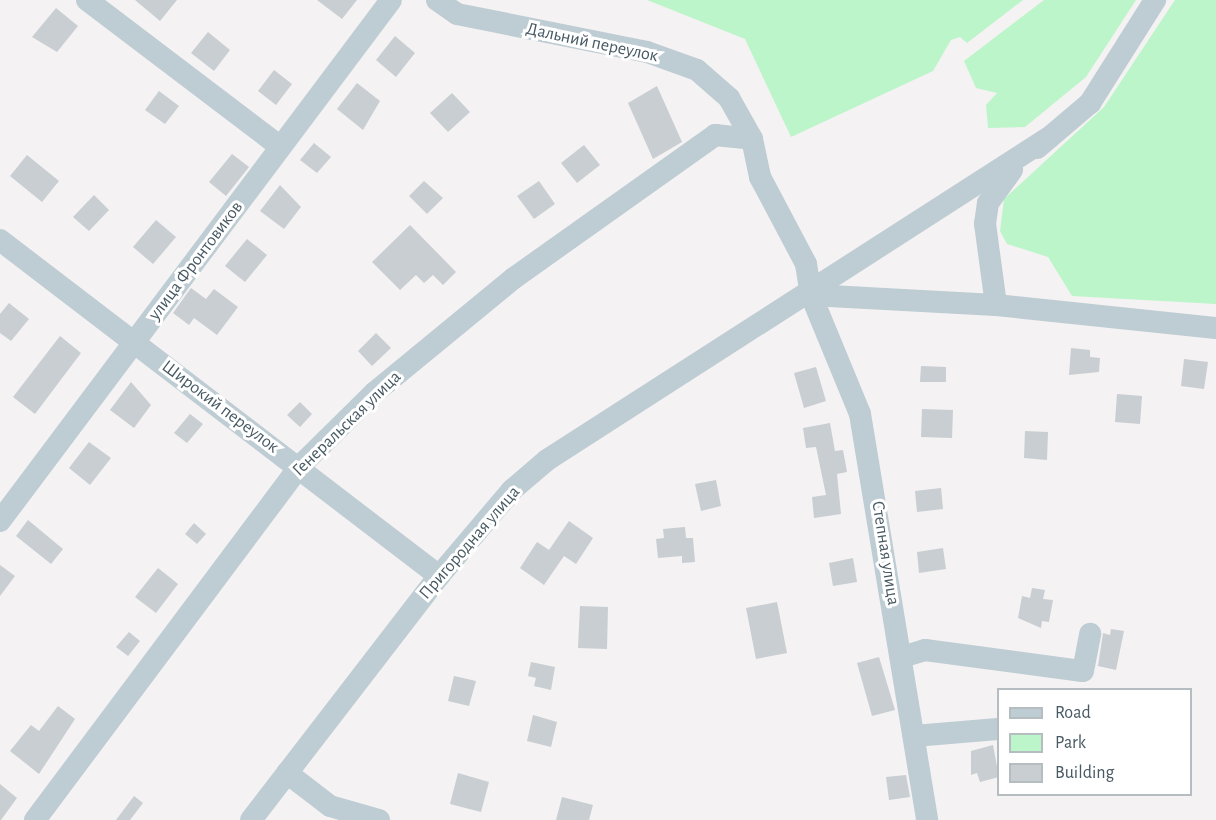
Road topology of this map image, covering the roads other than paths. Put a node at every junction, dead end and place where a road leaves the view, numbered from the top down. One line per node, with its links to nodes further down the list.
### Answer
1 (87, 0): 7 (street)
2 (391, 0): 7 (street, улица Фронтовиков)
3 (437, 0): 6 (street, Дальний переулок)
4 (1155, 0): 5 (street)
5 (1048, 138): 9 (street, Пригородная улица); 10 (street)
6 (752, 139): 9 (street, Дальний переулок); 13 (street, Генеральская улица)
7 (281, 147): 12 (street, улица Фронтовиков)
8 (0, 240): 12 (street, Широкий переулок)
9 (811, 295): 10 (street); 15 (street, Пригородная улица); 17 (street, Степная улица)
10 (996, 305): 11 (street)
11 (1216, 328)
12 (135, 342): 13 (street, Широкий переулок); 14 (street, улица Фронтовиков)
13 (300, 466): 15 (street, Широкий переулок); 21 (street, Генеральская улица)
14 (0, 521)
15 (439, 576): 20 (street, Пригородная улица)
16 (1090, 634): 17 (street)
17 (902, 657): 19 (street, Степная улица)
18 (997, 729): 19 (street)
19 (914, 736): 24 (street, Степная улица)
20 (287, 773): 22 (street, Пригородная улица); 23 (street)
21 (35, 820)
22 (251, 820)
23 (379, 820)
24 (927, 820)

